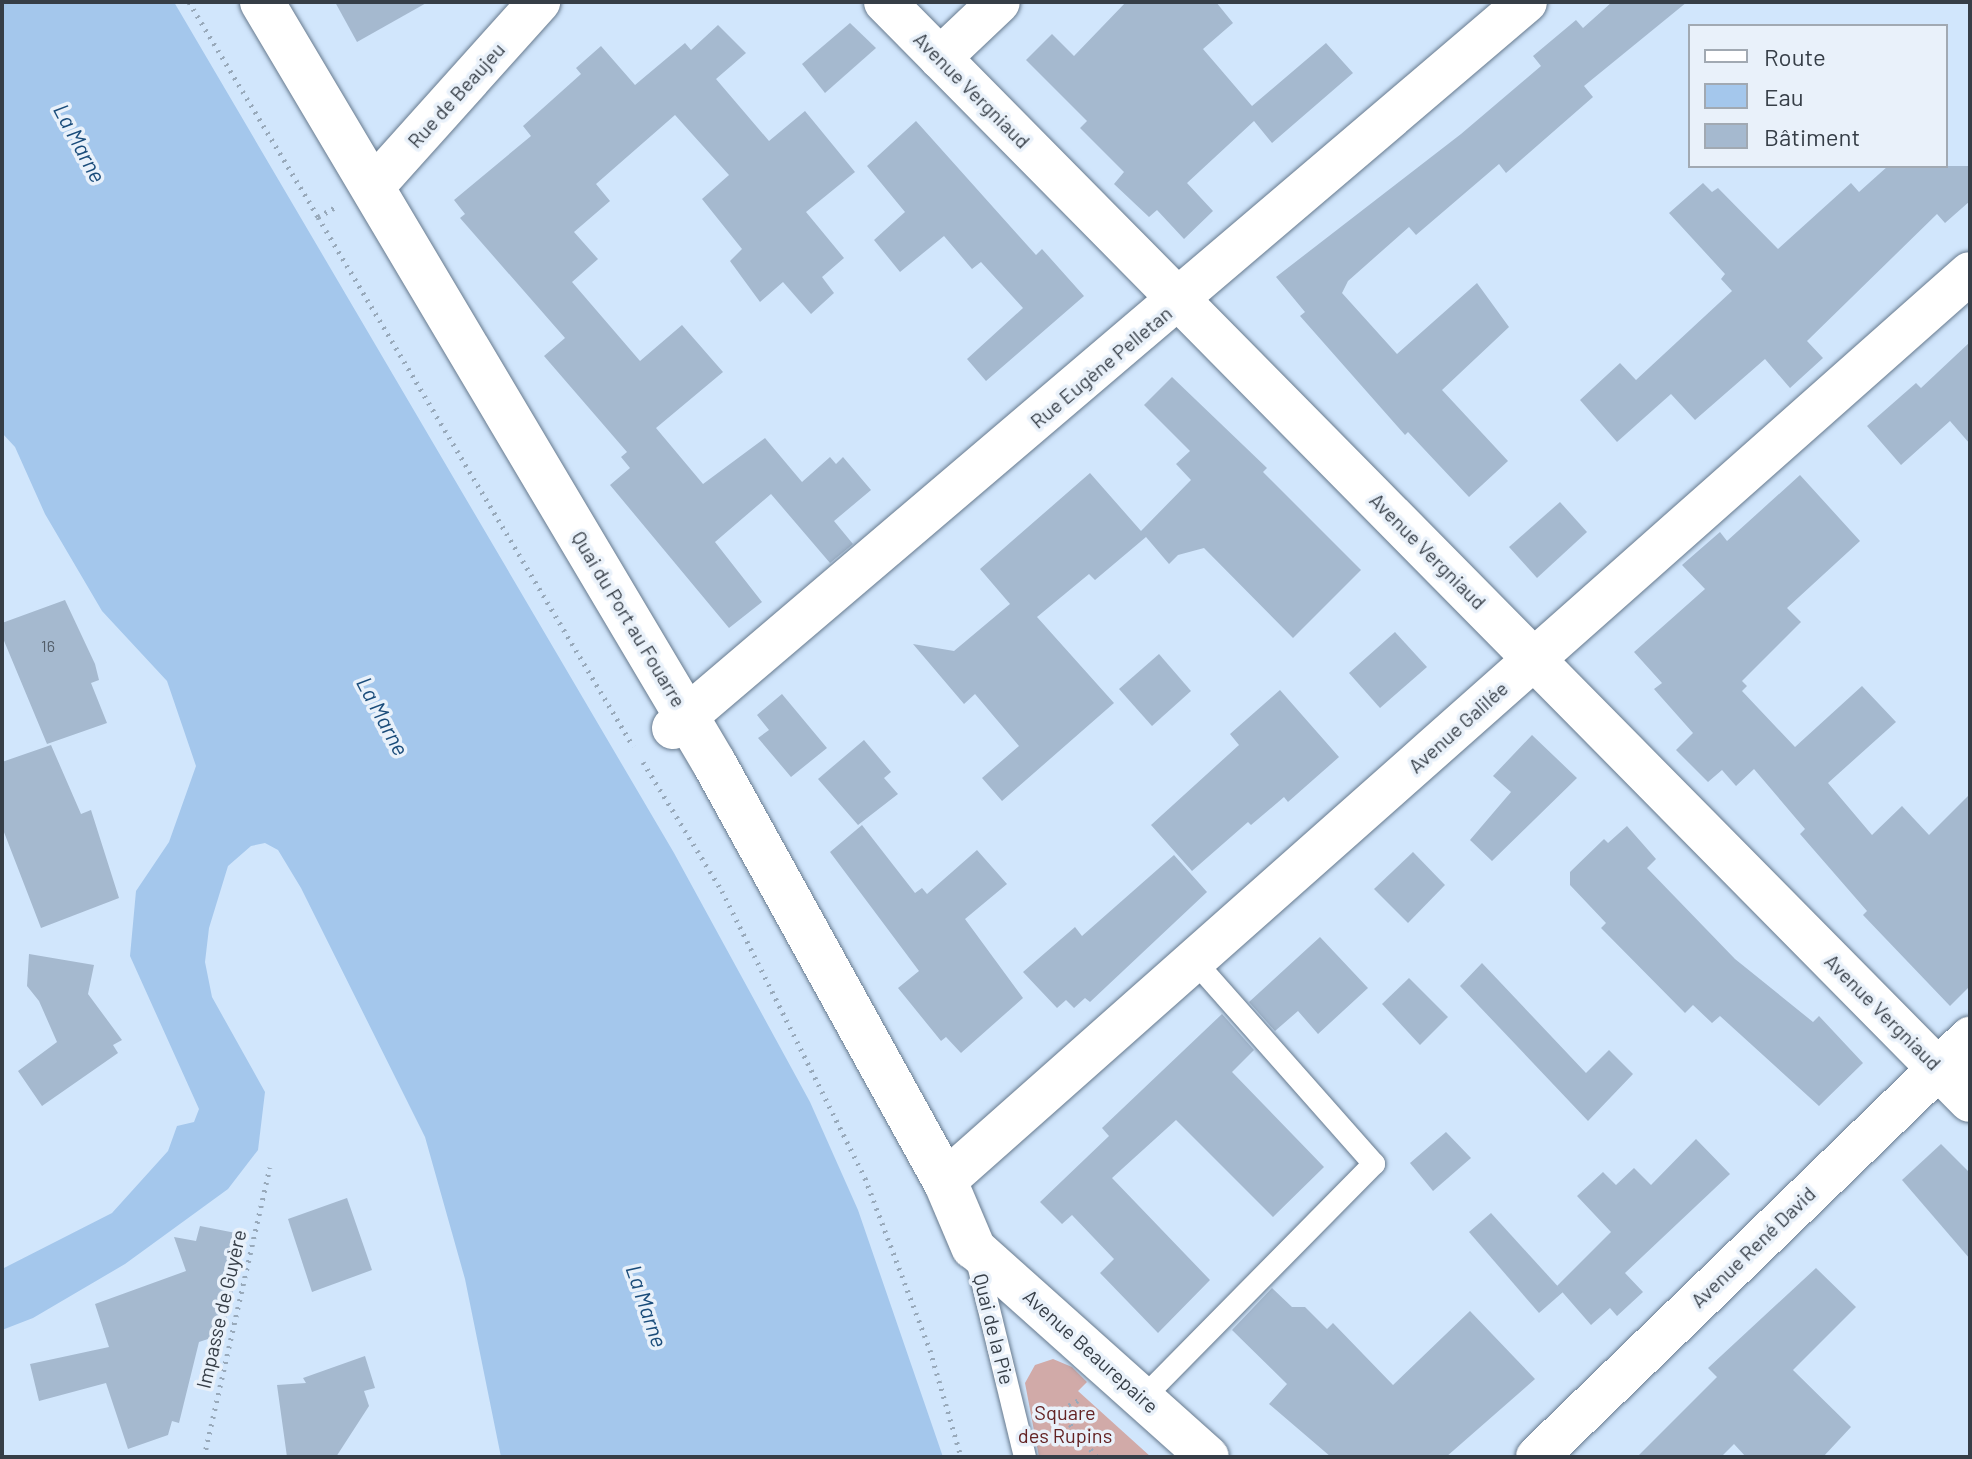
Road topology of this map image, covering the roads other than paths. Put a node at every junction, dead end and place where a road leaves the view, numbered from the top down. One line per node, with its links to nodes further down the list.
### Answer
1 (262, 2): 7 (street, Quai du Port au Fouarre)
2 (539, 2): 7 (street, Rue de Beaujeu)
3 (885, 2): 6 (street, Avenue Vergniaud)
4 (999, 2): 6 (street)
5 (1526, 2): 9 (street, Rue Eugène Pelletan)
6 (940, 58): 9 (street, Avenue Vergniaud)
7 (373, 187): 11 (street, Quai du Port au Fouarre)
8 (1970, 273): 10 (street, Avenue Galilée)
9 (1180, 300): 10 (street, Avenue Vergniaud); 11 (street, Rue Eugène Pelletan)
10 (1534, 659): 12 (street, Avenue Galilée); 14 (street, Avenue Vergniaud)
11 (662, 741): 16 (street, Quai du Port au Fouarre)
12 (1195, 962): 16 (street, Avenue Galilée); 18 (lane)
13 (1970, 1038): 14 (street, Avenue René David)
14 (1938, 1068): 15 (street, Avenue Vergniaud); 21 (street, Avenue René David)
15 (1970, 1101)
16 (945, 1181): 17 (street, Quai du Port au Fouarre)
17 (973, 1247): 18 (street, Avenue Beaurepaire); 19 (lane, Quai de la Pie)
18 (1143, 1398): 20 (street, Avenue Beaurepaire)
19 (1025, 1457)
20 (1208, 1457)
21 (1537, 1457)

